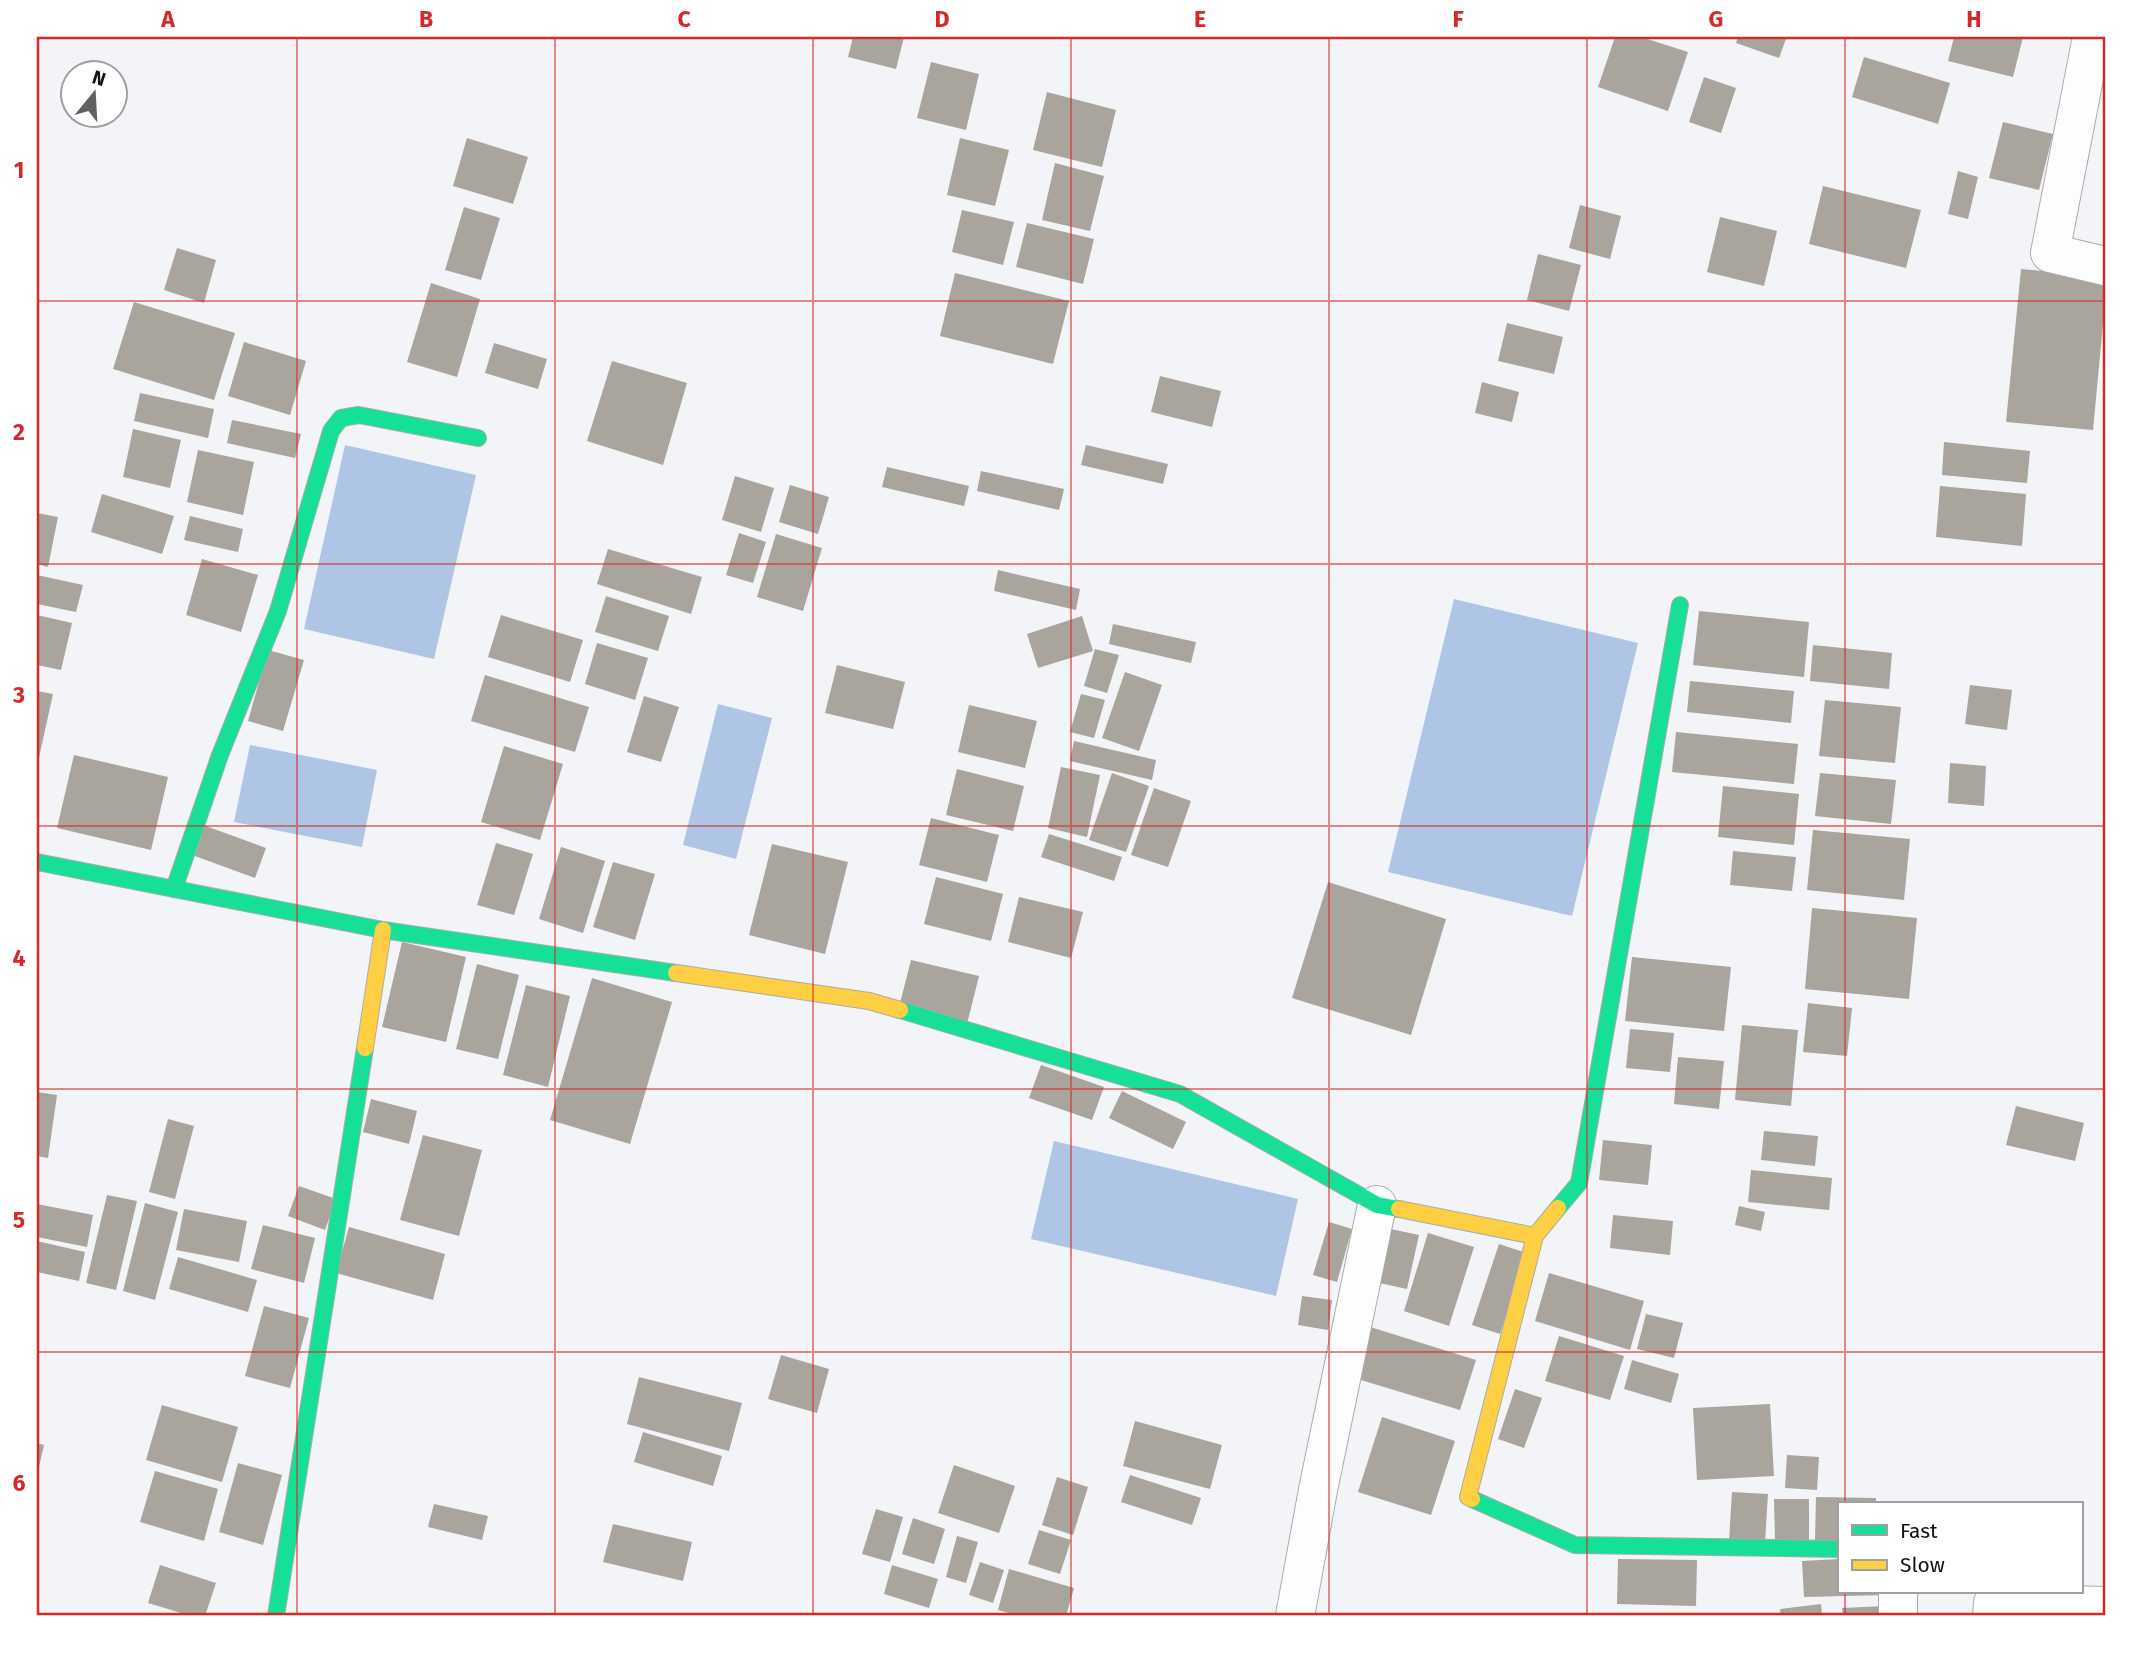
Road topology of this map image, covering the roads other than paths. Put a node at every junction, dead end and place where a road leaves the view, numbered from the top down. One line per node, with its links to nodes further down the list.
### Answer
1 (2092, 37): 2 (street)
2 (2105, 266)
3 (478, 438): 6 (street)
4 (1680, 605): 9 (street)
5 (37, 862): 6 (street)
6 (174, 889): 7 (street)
7 (383, 930): 8 (street); 13 (street)
8 (1377, 1205): 9 (street); 14 (street)
9 (1535, 1236): 10 (street)
10 (1838, 1549)
11 (1898, 1594): 15 (street)
12 (2105, 1606): 16 (street)
13 (276, 1616)
14 (1295, 1616)
15 (1898, 1616)
16 (1992, 1616)

